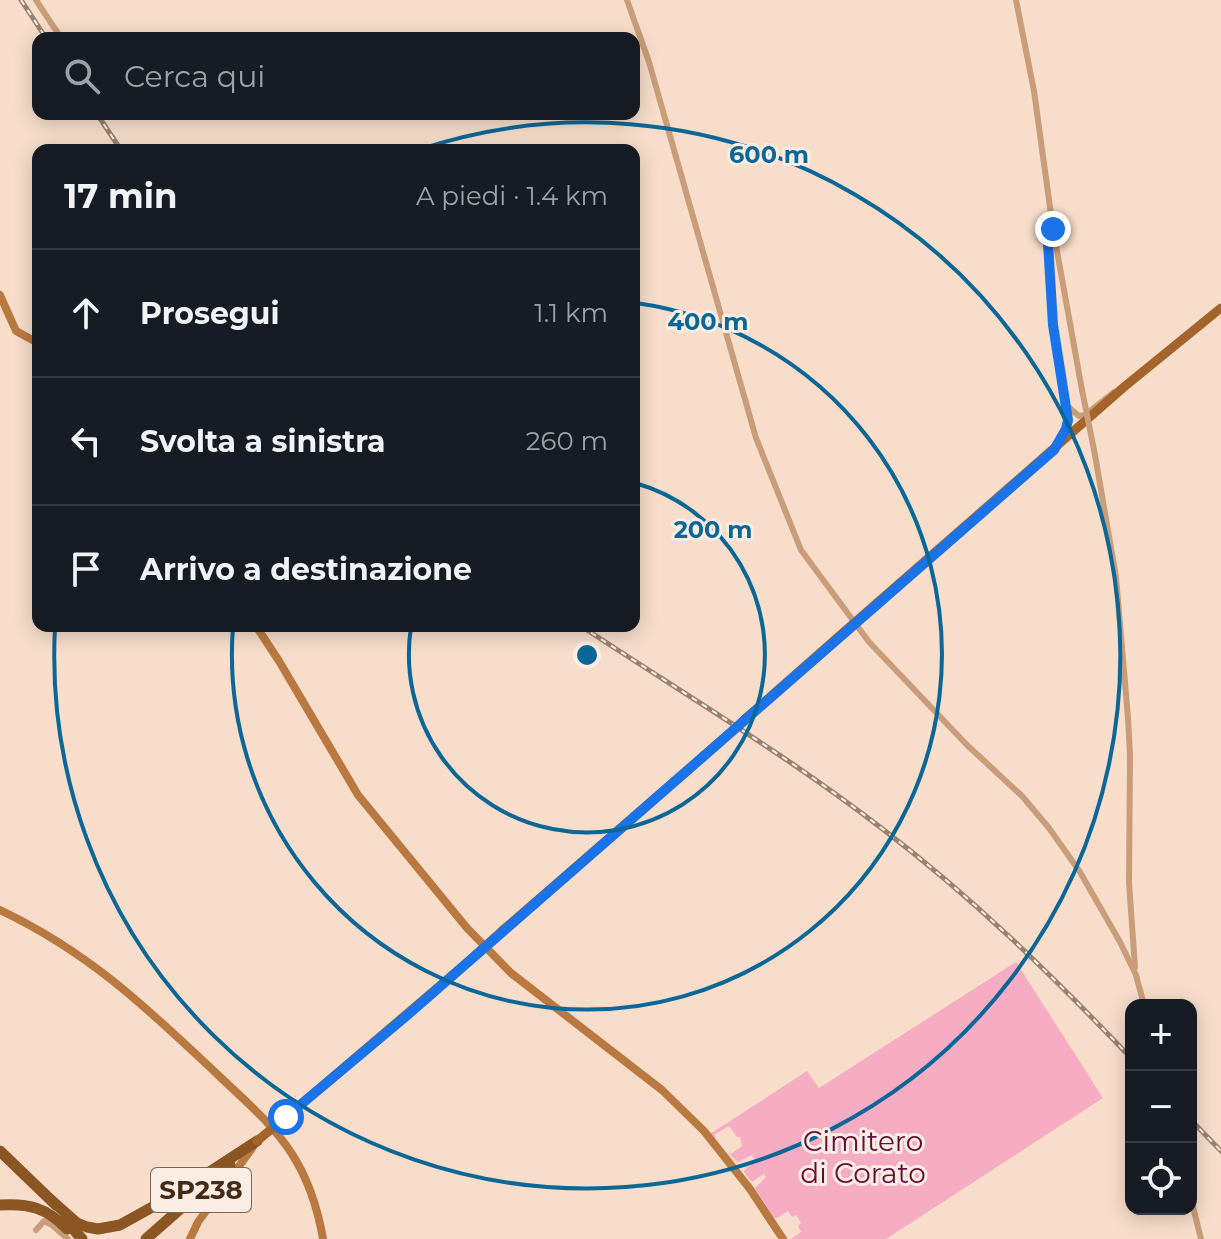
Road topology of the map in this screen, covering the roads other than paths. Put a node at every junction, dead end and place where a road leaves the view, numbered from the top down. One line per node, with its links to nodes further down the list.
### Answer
1 (36, 0): 4 (street)
2 (627, 0): 5 (street)
3 (1016, 0): 7 (street)
4 (57, 32)
5 (638, 32)
6 (640, 37): 16 (street)
7 (1053, 229): 12 (street); 16 (street, bridge)
8 (0, 295): 10 (street)
9 (1221, 308): 11 (main road)
10 (32, 340)
11 (1124, 387): 12 (street); 13 (main road)
12 (1066, 404): 13 (street)
13 (1054, 450): 18 (main road, SP238, bridge)
14 (260, 632): 25 (street)
15 (0, 910): 31 (street)
16 (1136, 975): 17 (street)
17 (1142, 999)
18 (257, 1141): 21 (highway); 29 (highway, SP238); 30 (street)
19 (0, 1151): 21 (highway)
20 (0, 1159): 27 (highway)
21 (51, 1200): 28 (highway)
22 (0, 1205): 27 (highway)
23 (1195, 1215): 32 (street)
24 (36, 1230): 26 (street)
25 (780, 1238)
26 (68, 1239)
27 (80, 1239)
28 (91, 1239)
29 (146, 1239)
30 (190, 1239)
31 (323, 1239)
32 (1201, 1239)

